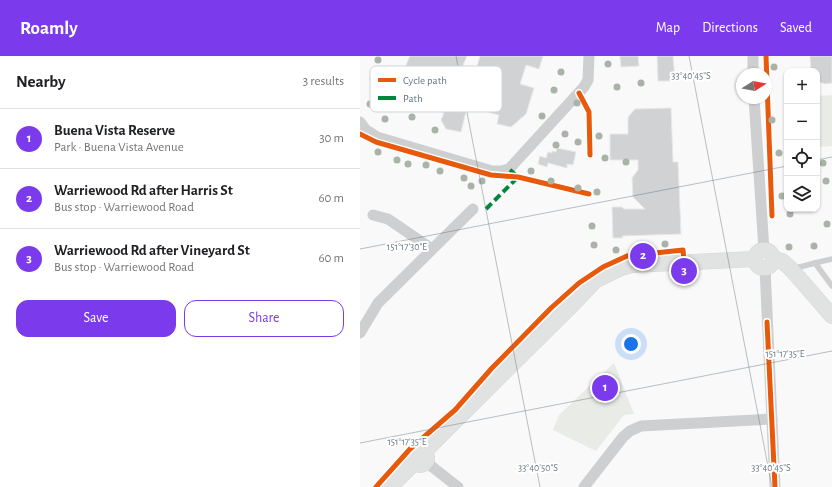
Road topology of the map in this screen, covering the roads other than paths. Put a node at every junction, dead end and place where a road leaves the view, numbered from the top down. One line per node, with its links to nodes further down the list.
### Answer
1 (589, 56): 5 (street)
2 (753, 56): 3 (street)
3 (753, 68)
4 (754, 104): 9 (street)
5 (360, 122)
6 (473, 209): 8 (street)
7 (373, 215): 8 (street)
8 (432, 249): 15 (street)
9 (764, 259): 12 (street); 16 (street); 17 (street)
10 (832, 259): 11 (lane)
11 (815, 263): 12 (lane); 13 (lane)
12 (791, 269): 14 (street)
13 (832, 285)
14 (832, 316)
15 (360, 333)
16 (772, 419): 20 (street); 21 (street)
17 (422, 459): 18 (street); 19 (street)
18 (390, 487)
19 (458, 487)
20 (584, 487)
21 (775, 487)

